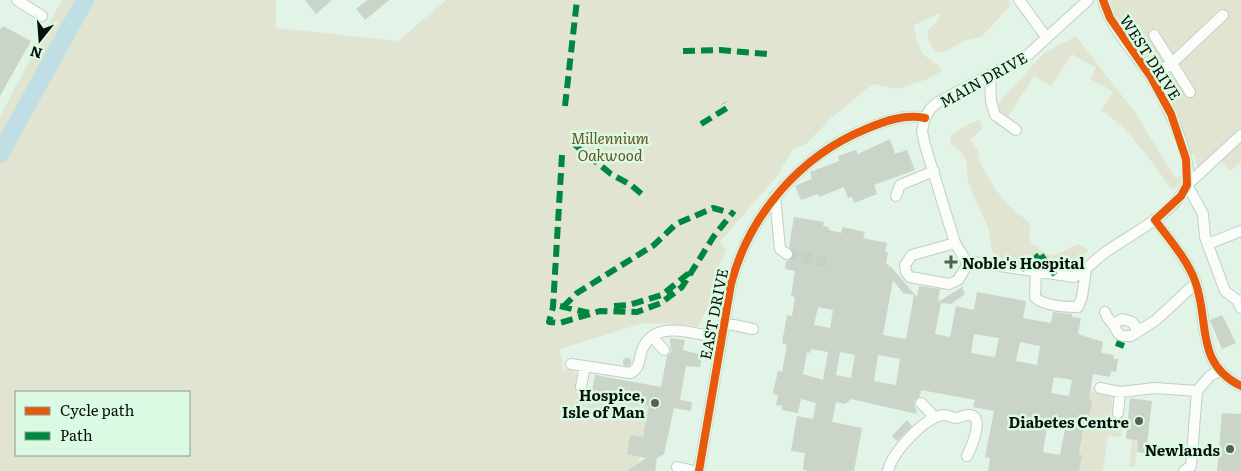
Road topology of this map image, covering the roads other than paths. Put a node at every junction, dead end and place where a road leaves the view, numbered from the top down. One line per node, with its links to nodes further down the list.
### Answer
1 (17, 0): 6 (street)
2 (1019, 0): 8 (street)
3 (1088, 0): 8 (street, MAIN DRIVE)
4 (1103, 0): 11 (street, WEST DRIVE)
5 (1223, 15): 9 (street)
6 (42, 16)
7 (1154, 35): 9 (street)
8 (1046, 37): 10 (street, MAIN DRIVE)
9 (1171, 64): 11 (street); 12 (street)
10 (990, 76): 13 (street, MAIN DRIVE); 14 (street)
11 (1150, 76): 17 (street, WEST DRIVE)
12 (1190, 92)
13 (925, 118): 16 (street, MAIN DRIVE); 18 (street, EAST DRIVE)
14 (1016, 130)
15 (1241, 135): 17 (street)
16 (934, 172): 19 (street); 22 (street, MAIN DRIVE)
17 (1187, 185): 20 (street); 23 (street)
18 (775, 196): 24 (street); 31 (street, EAST DRIVE)
19 (896, 196)
20 (1155, 220): 26 (street); 28 (street)
21 (1241, 230): 23 (street)
22 (955, 243): 25 (street, MAIN DRIVE); 25 (street)
23 (1208, 244): 29 (street)
24 (787, 254)
25 (966, 261): 27 (street)
26 (1086, 270): 27 (street); 27 (street)
27 (1036, 272)
28 (1196, 283): 33 (street); 40 (street)
29 (1241, 308)
30 (1105, 312): 32 (street)
31 (724, 323): 34 (street); 36 (street, EAST DRIVE)
32 (1114, 324): 33 (street); 33 (street)
33 (1132, 324)
34 (753, 329)
35 (652, 338): 36 (street); 37 (street); 39 (street)
36 (721, 338): 52 (street, EAST DRIVE)
37 (664, 350)
38 (571, 364): 39 (street)
39 (585, 366): 42 (street)
40 (1221, 370): 41 (street); 44 (street)
41 (1241, 386)
42 (581, 387)
43 (1100, 388): 45 (street)
44 (1197, 391): 45 (street); 54 (street)
45 (1120, 392): 47 (street)
46 (921, 403): 48 (street)
47 (1118, 413)
48 (931, 419): 49 (street); 53 (street)
49 (967, 456)
50 (677, 467): 51 (street)
51 (694, 471)
52 (699, 471)
53 (888, 471)
54 (1184, 471)

